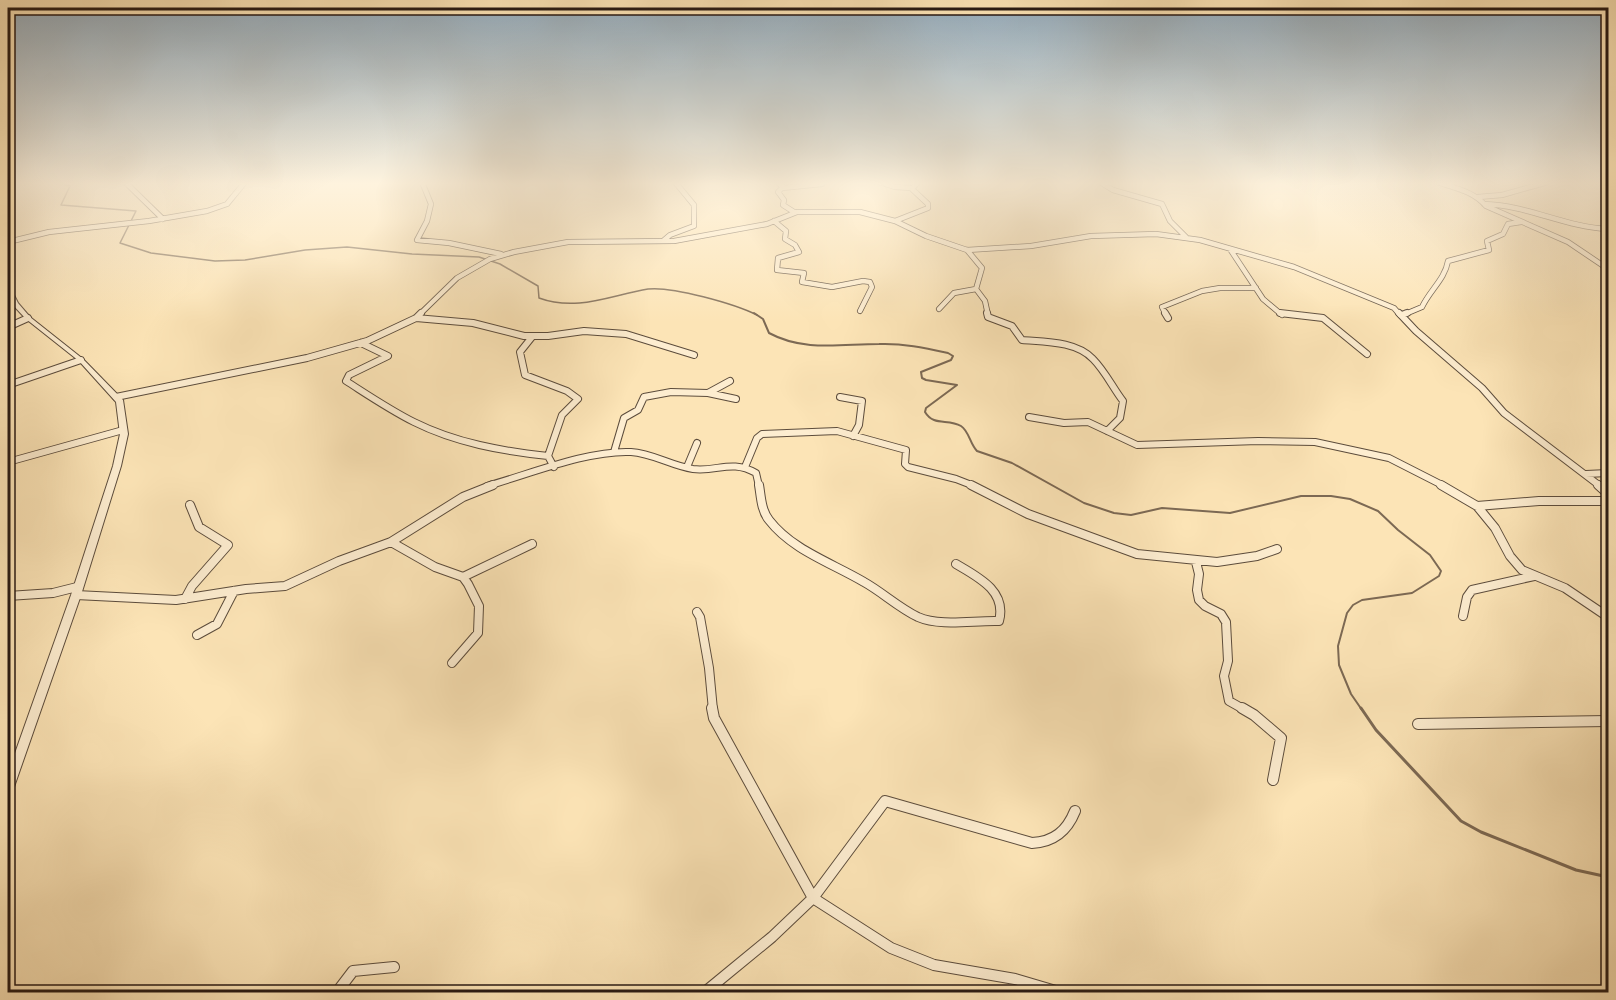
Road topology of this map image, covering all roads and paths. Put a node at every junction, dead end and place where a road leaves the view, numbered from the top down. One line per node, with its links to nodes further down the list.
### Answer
1 (82, 229): 12 (street)
2 (423, 229): 15 (street)
3 (687, 229): 11 (street)
4 (737, 229): 11 (street)
5 (783, 229): 21 (street)
6 (911, 229): 14 (street)
7 (1178, 229): 10 (street)
8 (1505, 229): 22 (street)
9 (1537, 229): 16 (street)
10 (1186, 237): 13 (street); 14 (street)
11 (663, 241): 15 (street)
12 (8, 242)
13 (1230, 249): 18 (street); 22 (street)
14 (967, 250): 17 (street)
15 (502, 256): 24 (street)
16 (1608, 269)
17 (976, 288): 20 (street); 40 (street)
18 (1256, 288): 25 (street); 29 (street)
19 (8, 289): 23 (street)
20 (939, 309)
21 (860, 311)
22 (1402, 315): 50 (street)
23 (28, 318): 26 (street); 31 (street)
24 (416, 318): 27 (street); 28 (street)
25 (1168, 318)
26 (8, 327)
27 (532, 337): 30 (street); 44 (street)
28 (361, 343): 35 (street); 44 (street)
29 (1367, 354)
30 (694, 355)
31 (81, 360): 33 (street); 35 (street)
32 (730, 381): 34 (street)
33 (8, 385)
34 (708, 393): 37 (street); 43 (street)
35 (116, 397): 39 (street)
36 (840, 397): 41 (street)
37 (736, 399)
38 (1029, 417): 40 (street)
39 (123, 430): 45 (street); 62 (street)
40 (1107, 431): 54 (street)
41 (853, 436): 48 (street); 58 (street)
42 (697, 443): 47 (street)
43 (614, 452): 46 (street); 47 (street)
44 (548, 456): 46 (street)
45 (8, 462)
46 (554, 467): 55 (street)
47 (687, 467): 48 (street)
48 (745, 467): 59 (street)
49 (1608, 473): 50 (street)
50 (1586, 474): 51 (street)
51 (1608, 494)
52 (1608, 501): 54 (street)
53 (190, 505): 65 (street)
54 (1477, 506): 60 (street)
55 (391, 542): 61 (street); 63 (street)
56 (532, 544): 61 (street)
57 (1277, 549): 58 (street)
58 (1196, 562): 73 (street)
59 (956, 564)
60 (1534, 576): 67 (street); 68 (street)
61 (463, 577): 70 (street)
62 (76, 591): 64 (street); 65 (street); 74 (street)
63 (234, 591): 65 (street); 69 (street)
64 (8, 596)
65 (185, 599)
66 (697, 612): 76 (street)
67 (1464, 616)
68 (1608, 617)
69 (197, 635)
70 (452, 663)
71 (1608, 721): 72 (street)
72 (1418, 724)
73 (1273, 780)
74 (8, 782)
75 (1075, 810): 76 (street)
76 (813, 898): 79 (street); 80 (street)
77 (394, 967): 78 (street)
78 (337, 993)
79 (705, 993)
80 (1059, 993)

